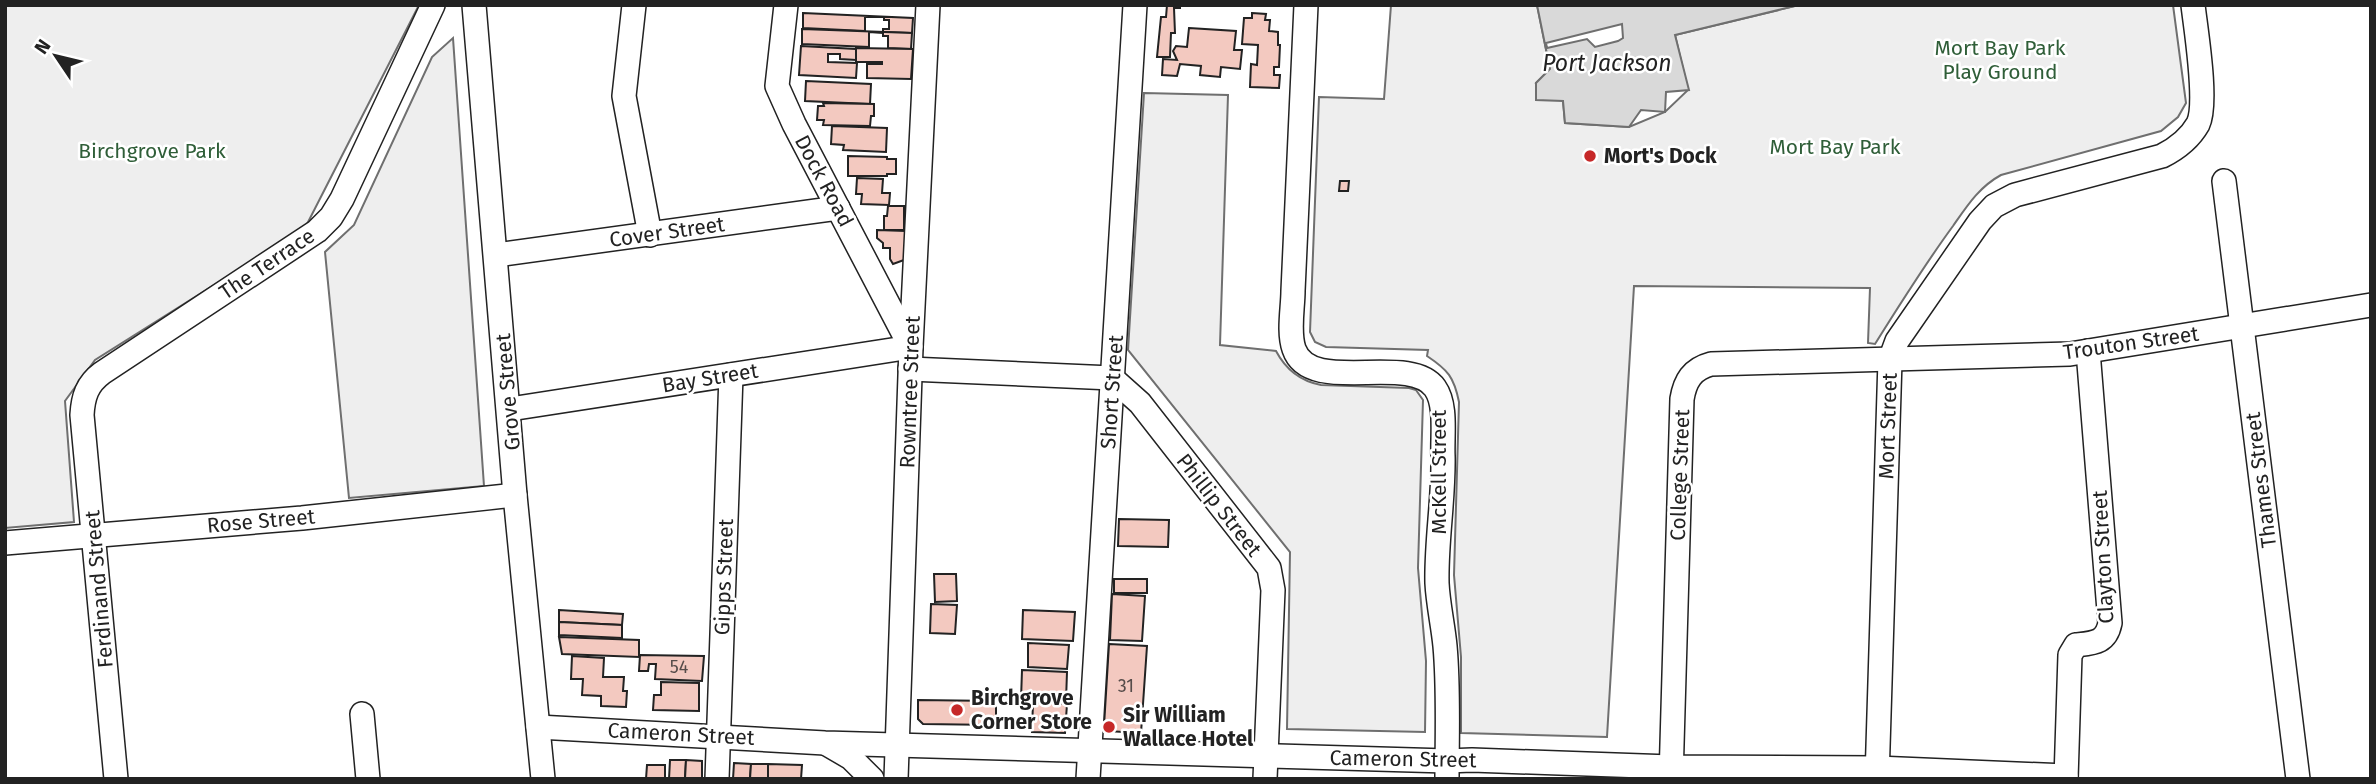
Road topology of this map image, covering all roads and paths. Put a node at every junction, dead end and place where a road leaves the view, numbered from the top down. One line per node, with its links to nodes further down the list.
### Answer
1 (433, 5): 22 (street, The Terrace)
2 (474, 5): 12 (street, Grove Street)
3 (635, 5): 11 (street)
4 (786, 5): 10 (street, Dock Road)
5 (928, 5): 14 (street, Rowntree Street)
6 (1135, 5): 21 (street, Short Street)
7 (1305, 5): 34 (street, McKell Street)
8 (2193, 5): 19 (street, Mort Street)
9 (2224, 181): 16 (street, Thames Street)
10 (838, 208): 11 (street, Cover Street); 13 (street, Dock Road)
11 (650, 235): 12 (street, Cover Street)
12 (496, 255): 23 (street, Grove Street)
13 (882, 288): 14 (street); 18 (street, Dock Road)
14 (914, 289): 18 (street, Rowntree Street)
15 (2371, 305): 16 (street, Trouton Street)
16 (2243, 326): 17 (street, Trouton Street); 46 (street, Thames Street)
17 (2088, 351): 19 (street, Trouton Street); 37 (street, Clayton Street)
18 (910, 358): 20 (street, Bay Street); 21 (street, Bay Street); 31 (street, Rowntree Street)
19 (1890, 360): 35 (street, College Street); 36 (street, Mort Street)
20 (731, 375): 23 (street, Bay Street); 29 (street, Gipps Street)
21 (1112, 378): 32 (street, Short Street); 33 (street, Phillip Street)
22 (86, 392): 25 (street, Ferdinand Street)
23 (510, 409): 24 (street, Grove Street)
24 (516, 495): 25 (street, Rose Street); 28 (street, Grove Street)
25 (94, 535): 26 (street, Rose Street); 38 (street, Ferdinand Street)
26 (5, 543)
27 (362, 714): 39 (street)
28 (538, 727): 29 (street, Cameron Street); 40 (street, Grove Street)
29 (719, 736): 30 (street, Cameron Street); 41 (street, Gipps Street)
30 (825, 743): 31 (street, Cameron Street); 42 (street, Cameron Street)
31 (897, 744): 32 (street, Cameron Street); 43 (street, Rowntree Street)
32 (1090, 751): 33 (street, Cameron Street); 44 (street, Short Street)
33 (1264, 756): 34 (street, Cameron Street); 45 (street, Phillip Street)
34 (1447, 770): 35 (street, Cameron Street)
35 (1671, 773): 36 (street, Cameron Street)
36 (1877, 773): 37 (street, Cameron Street)
37 (2066, 777)
38 (116, 779)
39 (368, 779)
40 (543, 779)
41 (717, 779)
42 (872, 779)
43 (896, 779)
44 (1088, 779)
45 (1265, 779)
46 (2298, 779)

